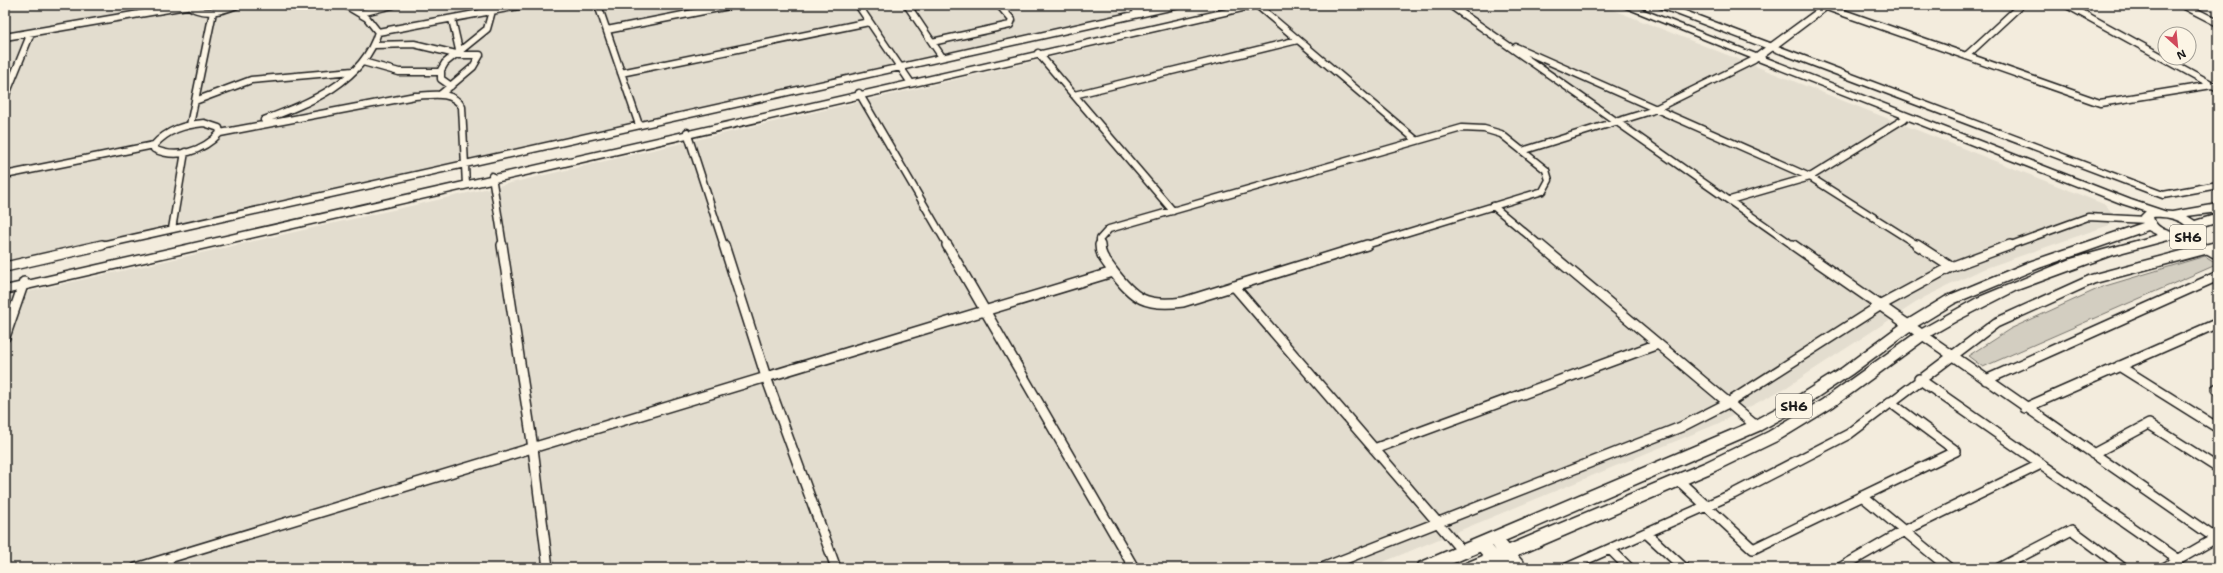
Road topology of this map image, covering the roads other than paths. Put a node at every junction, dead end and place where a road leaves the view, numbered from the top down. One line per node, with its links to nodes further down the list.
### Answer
1 (237, 5): 25 (street)
2 (345, 5): 26 (street)
3 (393, 5): 26 (street)
4 (524, 5): 23 (street)
5 (598, 5): 31 (street)
6 (734, 5): 31 (street)
7 (858, 5): 29 (street)
8 (919, 5): 21 (street)
9 (999, 5): 37 (street)
10 (1131, 5): 27 (street)
11 (1179, 5): 27 (street)
12 (1248, 5): 41 (street)
13 (1257, 5): 36 (street); 41 (street)
14 (1450, 5): 35 (street)
15 (1613, 5): 44 (street)
16 (1623, 5): 44 (street)
17 (1661, 5): 39 (street)
18 (2021, 5): 42 (street)
19 (2067, 5): 52 (street)
20 (2183, 5): 30 (street)
21 (908, 6): 37 (street)
22 (1826, 6): 39 (street); 42 (street)
23 (502, 7): 24 (street)
24 (492, 11): 28 (street); 40 (street)
25 (214, 12): 33 (street); 57 (street)
26 (361, 13): 32 (street)
27 (1140, 14): 43 (street)
28 (452, 19): 32 (street); 40 (street)
29 (869, 22): 46 (street); 49 (street)
30 (2218, 23)
31 (607, 30): 49 (street)
32 (378, 32): 38 (street)
33 (31, 33): 34 (street); 56 (street)
34 (5, 37)
35 (1499, 39): 58 (street); 60 (street)
36 (1298, 40): 55 (street); 66 (street)
37 (932, 42): 43 (street)
38 (374, 45): 40 (street); 45 (street)
39 (1772, 47): 44 (street); 75 (street)
40 (457, 52): 48 (street); 51 (street)
41 (1039, 53): 50 (street); 55 (street)
42 (1966, 56): 52 (street)
43 (942, 57): 46 (street)
44 (1756, 59): 58 (street); 59 (street); 80 (street)
45 (363, 62): 47 (street); 48 (street)
46 (900, 67): 50 (street); 62 (street)
47 (353, 71): 57 (street); 63 (street)
48 (441, 72): 51 (street)
49 (621, 73): 62 (street)
50 (910, 82): 54 (street)
51 (451, 86): 53 (street)
52 (2215, 87)
53 (440, 94): 63 (street); 70 (street)
54 (859, 94): 65 (street); 97 (street)
55 (1074, 95): 79 (street)
56 (5, 97)
57 (195, 101): 61 (street)
58 (1657, 108): 60 (street); 72 (street)
59 (1904, 119): 72 (street); 83 (street)
60 (1618, 122): 68 (street); 76 (street)
61 (190, 125): 64 (street); 67 (street)
62 (639, 125): 70 (street)
63 (238, 129): 64 (street)
64 (220, 133): 69 (street)
65 (687, 133): 73 (street); 105 (street)
66 (1416, 140): 68 (street); 79 (street)
67 (154, 145): 69 (street); 71 (street)
68 (1522, 151): 77 (street)
69 (186, 152): 84 (street)
70 (463, 164): 74 (street); 84 (street)
71 (5, 176)
72 (1810, 177): 76 (street); 89 (street)
73 (492, 178): 74 (street); 113 (street)
74 (466, 184): 92 (street)
75 (2218, 185)
76 (1730, 200): 96 (street)
77 (1493, 206): 94 (street); 102 (street)
78 (2218, 208): 81 (main road, SH6)
79 (1173, 211): 90 (street)
80 (2160, 213): 81 (main road, SH6); 83 (main road, SH6)
81 (2173, 216): 85 (main road, SH6)
82 (2218, 218): 85 (main road, SH6)
83 (2148, 220): 86 (main road, SH6); 89 (street); 99 (main road, SH6)
84 (172, 229): 88 (street)
85 (2192, 233): 86 (main road, SH6); 87 (street)
86 (2171, 236): 100 (main road, SH6)
87 (2215, 249): 103 (street)
88 (5, 266)
89 (1951, 267): 96 (street)
90 (1113, 272): 94 (street); 97 (street)
91 (2218, 276): 107 (street)
92 (23, 284): 93 (street); 95 (street); 101 (street)
93 (5, 286)
94 (1234, 286): 114 (street)
95 (5, 290)
96 (1881, 305): 99 (street); 109 (street)
97 (986, 311): 105 (street); 133 (street)
98 (2218, 323): 104 (street)
99 (1909, 325): 100 (street); 111 (main road, SH6)
100 (1923, 335): 103 (street); 118 (main road, SH6)
101 (5, 337)
102 (1658, 344): 109 (street); 114 (street)
103 (1951, 355): 106 (street); 107 (street)
104 (2119, 366): 110 (street); 112 (street)
105 (766, 377): 113 (street); 132 (street)
106 (1919, 379): 108 (street); 116 (street)
107 (1986, 380): 110 (street)
108 (1890, 402): 119 (street); 120 (street)
109 (1728, 403): 111 (street); 121 (street)
110 (2025, 408): 115 (street)
111 (1756, 426): 125 (main road, SH6)
112 (2218, 428)
113 (533, 448): 130 (street); 131 (street)
114 (1374, 449): 121 (street)
115 (2093, 454): 117 (street); 124 (street)
116 (2041, 464): 122 (street); 129 (street)
117 (2218, 468)
118 (1678, 480): 120 (street); 128 (main road, SH6)
119 (1862, 496): 120 (street); 122 (street)
120 (1706, 506): 123 (street)
121 (1437, 522): 127 (street); 134 (street)
122 (1904, 531): 141 (street); 142 (street)
123 (1646, 533): 126 (street); 140 (street)
124 (2217, 539): 129 (street)
125 (1488, 542): 127 (main road, SH6); 128 (street)
126 (1610, 549): 138 (street); 139 (street)
127 (1463, 552): 135 (main road, SH6)
128 (1501, 560): 136 (main road, SH6); 137 (street)
129 (2179, 560): 145 (street)
130 (136, 568)
131 (548, 568)
132 (836, 568)
133 (1134, 568)
134 (1322, 568)
135 (1425, 568)
136 (1472, 568)
137 (1520, 568)
138 (1567, 568)
139 (1629, 568)
140 (1684, 568)
141 (1840, 568)
142 (1948, 568)
143 (1999, 568): 144 (street)
144 (2123, 568)
145 (2164, 568)

